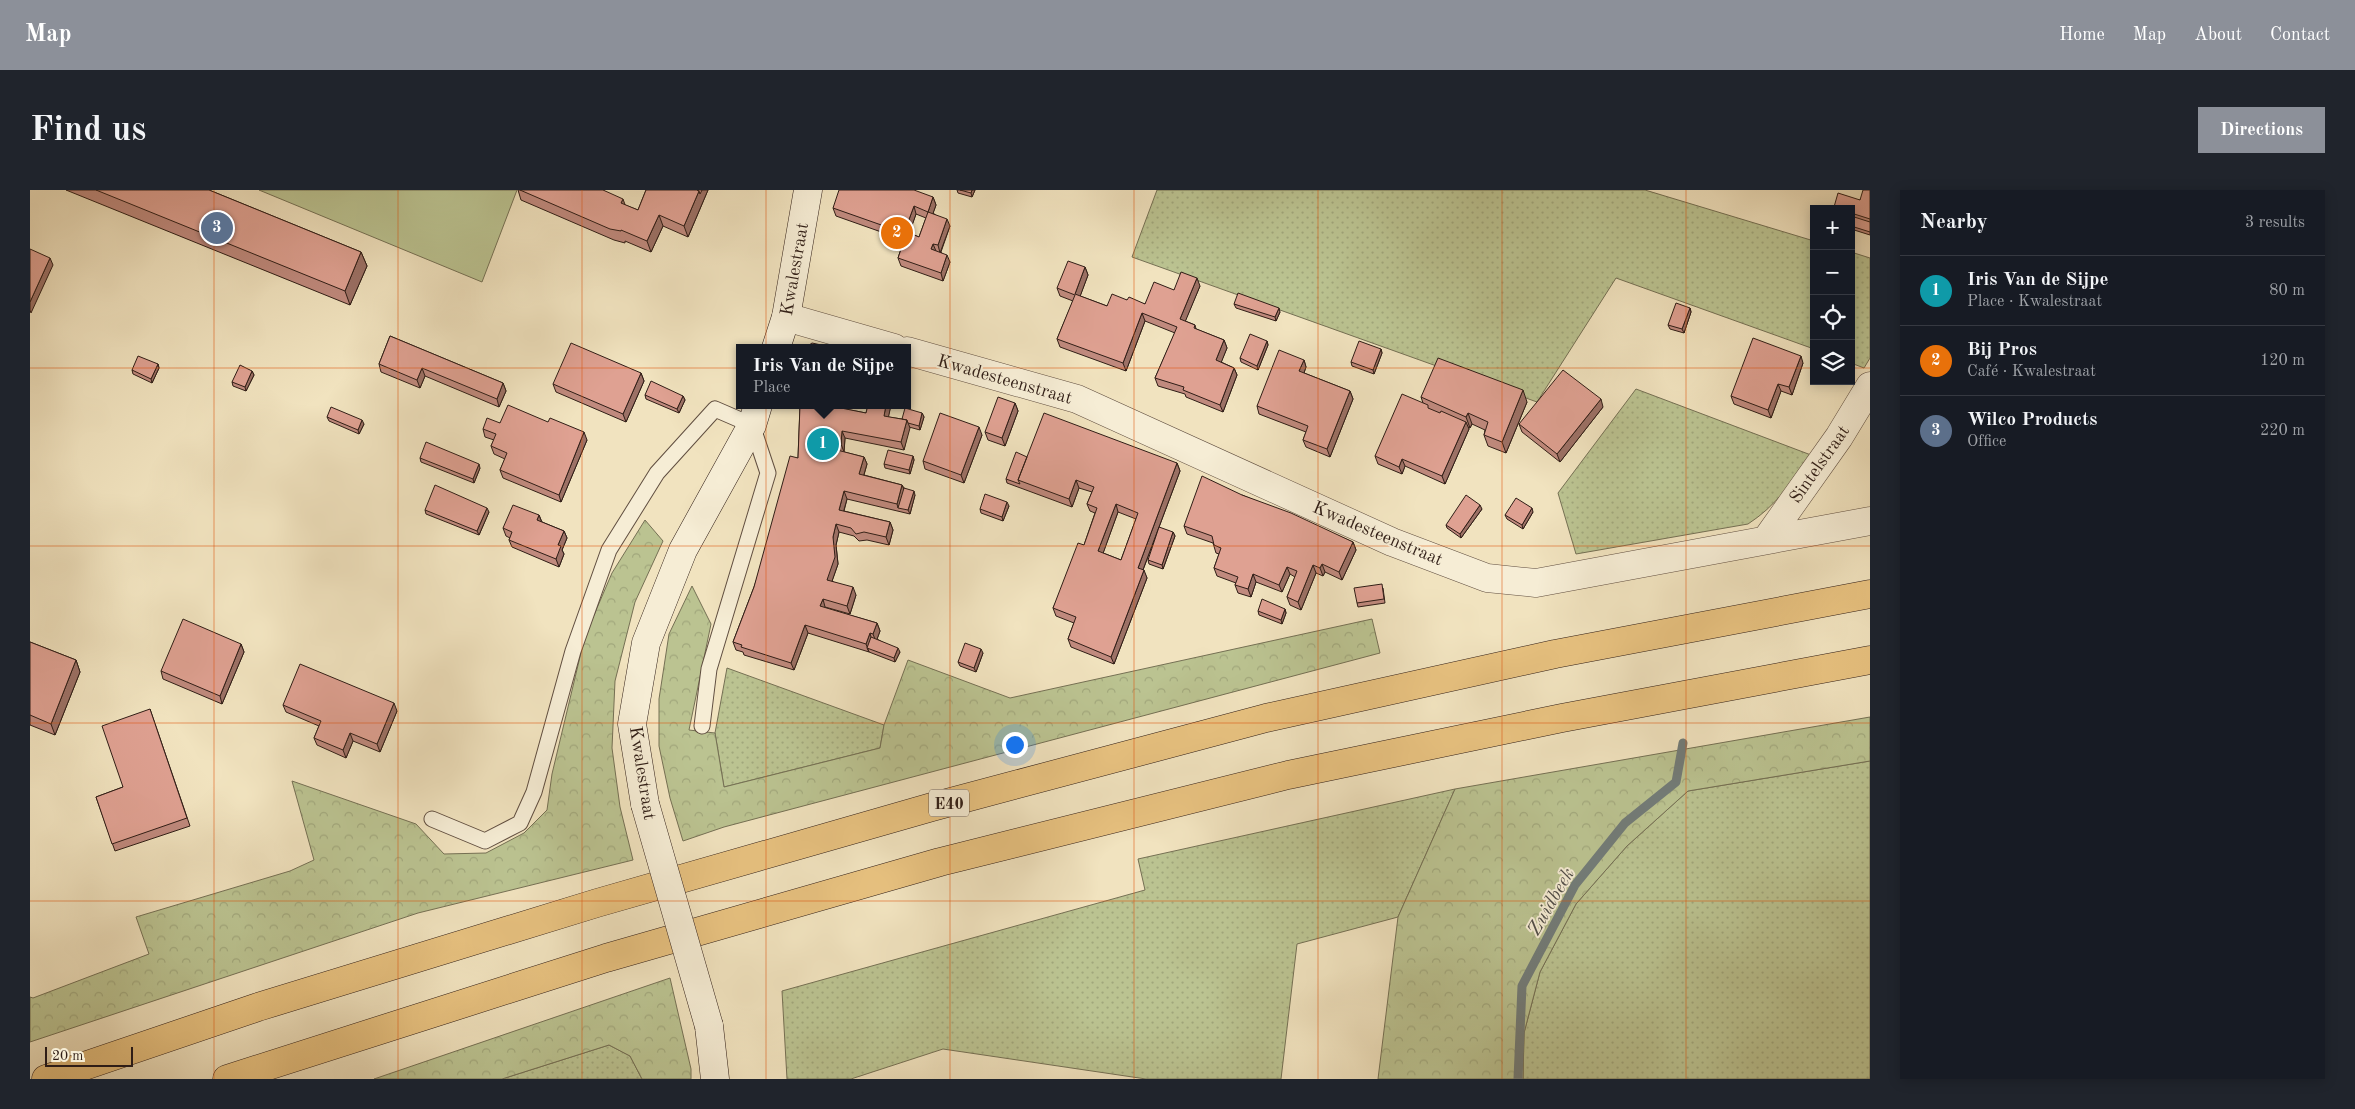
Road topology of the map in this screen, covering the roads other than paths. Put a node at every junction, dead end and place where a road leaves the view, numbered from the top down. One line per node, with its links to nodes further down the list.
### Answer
1 (808, 190): 2 (street, Kwalestraat)
2 (786, 317): 3 (street, Kwalestraat); 4 (street)
3 (777, 344)
4 (880, 344)
5 (911, 352): 9 (street, Kwadesteenstraat)
6 (1870, 386): 9 (street, Sintelstraat)
7 (755, 415): 12 (lane); 13 (lane); 16 (street, Kwalestraat, bridge)
8 (1870, 520): 9 (street, Kwadesteenstraat)
9 (1766, 540)
10 (1870, 594): 14 (highway, E40)
11 (1870, 660): 15 (highway)
12 (702, 726)
13 (432, 819)
14 (46, 1079)
15 (227, 1079)
16 (715, 1079)

